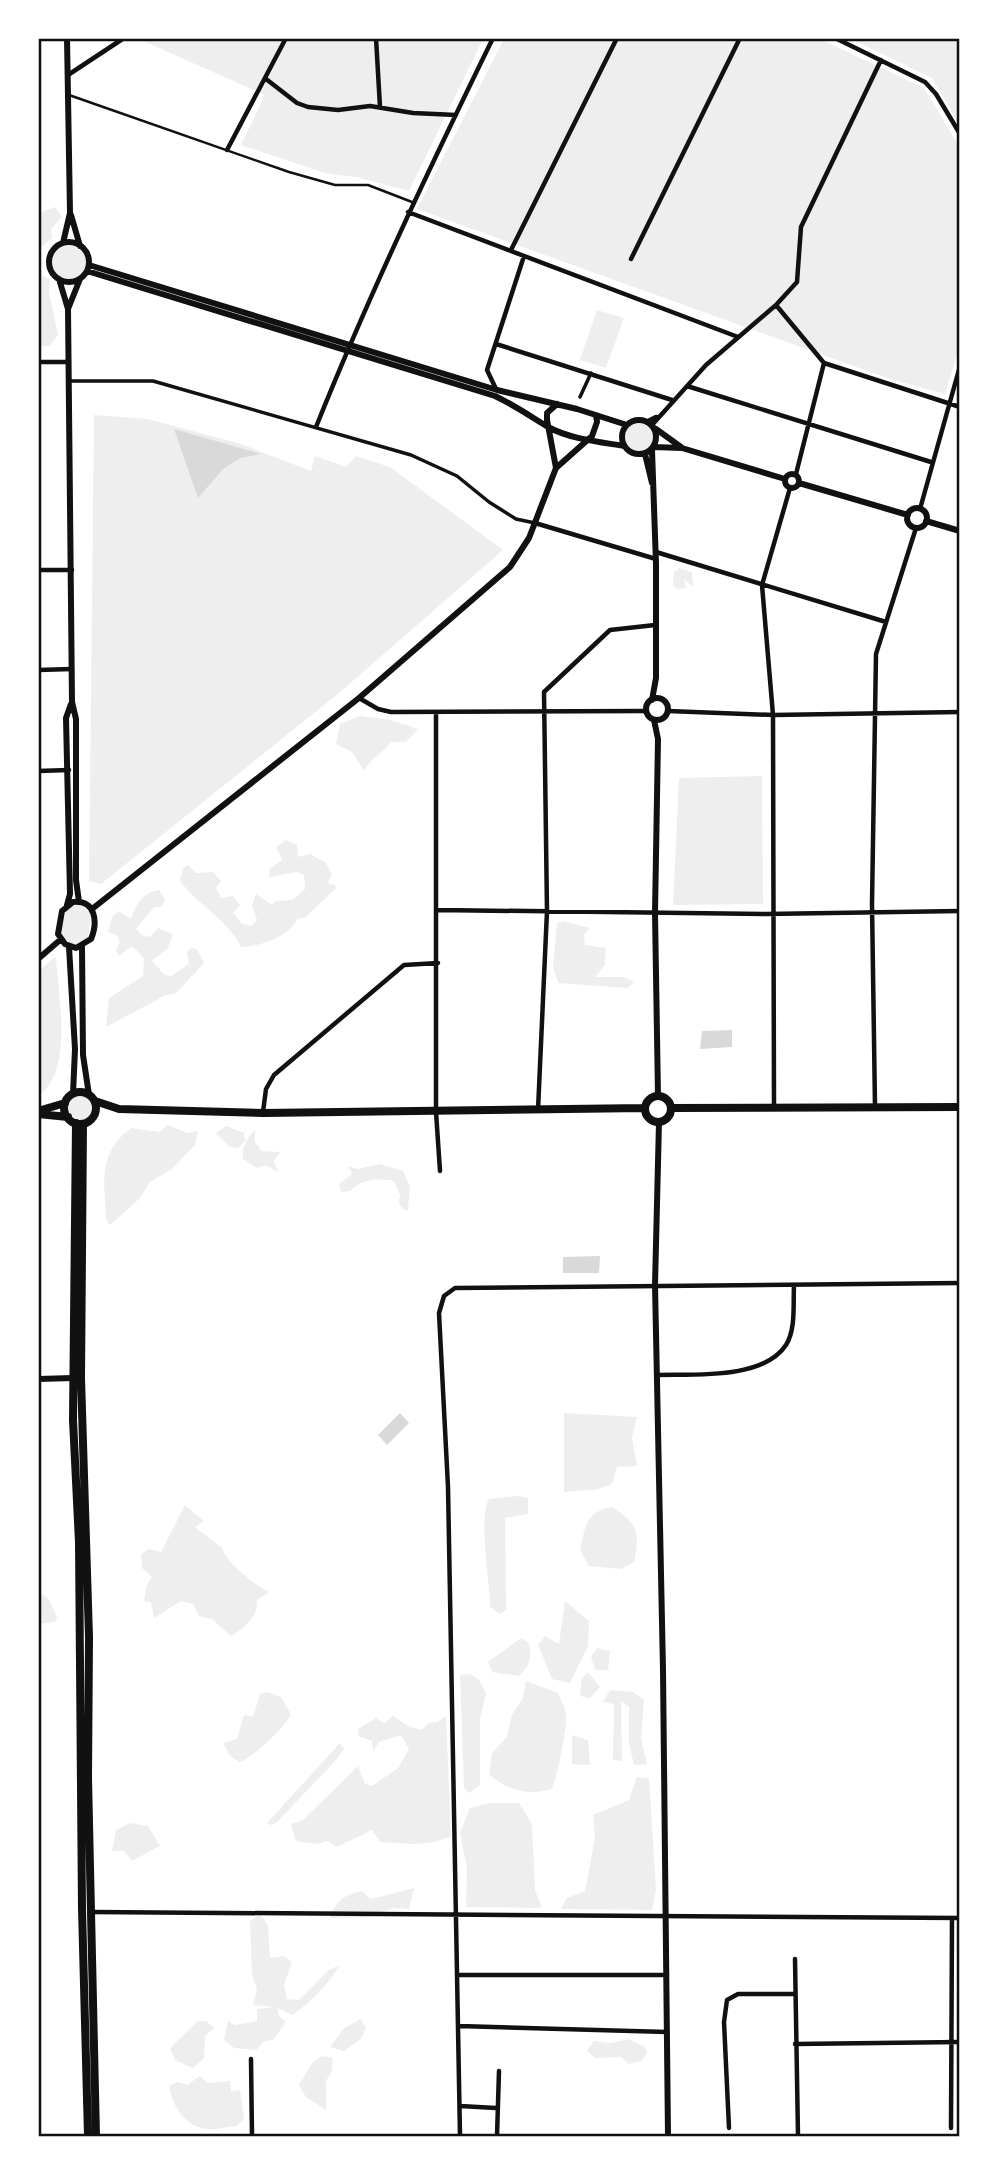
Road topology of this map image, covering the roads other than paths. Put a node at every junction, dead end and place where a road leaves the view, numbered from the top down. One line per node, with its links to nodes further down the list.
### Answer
1 (67, 38): 10 (main road)
2 (124, 38): 10 (street)
3 (286, 38): 11 (street)
4 (376, 38): 13 (street)
5 (493, 38): 14 (street)
6 (617, 38): 22 (street)
7 (740, 38): 24 (street)
8 (835, 38): 9 (street)
9 (881, 60): 15 (street); 28 (street)
10 (68, 75): 12 (main road)
11 (266, 79): 13 (street); 16 (street)
12 (69, 95): 16 (lane); 19 (main road)
13 (380, 107): 14 (street)
14 (456, 115): 17 (street)
15 (960, 134)
16 (227, 150): 17 (lane)
17 (412, 202): 18 (street)
18 (408, 212): 22 (street); 32 (street)
19 (71, 213): 20 (main road); 21 (main road)
20 (63, 243): 21 (main road); 26 (main road)
21 (80, 246): 25 (main road)
22 (511, 250): 23 (street)
23 (524, 256): 30 (street); 31 (street)
24 (631, 259)
25 (88, 268): 27 (main road); 32 (main road)
26 (59, 279): 27 (main road); 29 (main road)
27 (80, 279): 29 (main road)
28 (776, 305): 30 (street); 35 (street)
29 (68, 309): 34 (main road)
30 (738, 337): 39 (street)
31 (496, 344): 37 (street); 40 (street)
32 (348, 349): 40 (main road); 50 (street)
33 (38, 362): 34 (street)
34 (69, 362): 38 (main road)
35 (824, 363): 43 (street); 49 (street)
36 (960, 366): 43 (street)
37 (591, 373): 41 (street); 42 (street)
38 (70, 382): 50 (street); 72 (main road)
39 (687, 386): 42 (street); 49 (street)
40 (496, 393): 44 (main road); 51 (main road)
41 (580, 397)
42 (673, 401): 48 (street)
43 (948, 403): 45 (street); 57 (street)
44 (557, 404): 46 (main road); 51 (main road)
45 (960, 407)
46 (596, 415): 47 (main road); 52 (main road)
47 (627, 425): 48 (main road); 53 (main road)
48 (651, 425): 54 (main road); 55 (main road)
49 (809, 426): 57 (street); 59 (street)
50 (316, 427): 67 (street)
51 (550, 428): 52 (main road); 58 (main road)
52 (586, 439): 53 (main road); 58 (main road)
53 (624, 446): 56 (main road)
54 (653, 448): 55 (main road); 56 (main road); 62 (main road)
55 (682, 448): 60 (main road)
56 (645, 454): 62 (main road)
57 (931, 462): 64 (street)
58 (556, 468): 67 (main road)
59 (796, 474): 60 (main road); 61 (main road)
60 (785, 479): 63 (main road)
61 (799, 483): 63 (main road); 65 (main road)
62 (654, 488): 70 (main road)
63 (790, 488): 73 (street)
64 (920, 509): 65 (main road); 66 (main road)
65 (908, 515): 68 (main road)
66 (926, 521): 68 (main road); 69 (main road)
67 (535, 523): 70 (street); 79 (main road)
68 (916, 528): 74 (street)
69 (960, 531)
70 (656, 555): 73 (street); 75 (main road)
71 (38, 570): 72 (street)
72 (72, 570): 76 (main road)
73 (762, 585): 74 (street); 89 (street)
74 (886, 622): 88 (street)
75 (655, 625): 78 (main road); 87 (street)
76 (72, 669): 77 (street); 82 (main road)
77 (38, 670)
78 (656, 678): 80 (main road); 81 (main road)
79 (359, 698): 85 (street); 98 (main road)
80 (652, 700): 81 (main road); 83 (main road)
81 (663, 700): 84 (main road)
82 (72, 702): 93 (main road); 94 (main road)
83 (646, 710): 87 (street); 91 (main road)
84 (668, 711): 89 (street); 90 (main road)
85 (436, 712): 87 (street); 99 (street)
86 (960, 712): 88 (street)
87 (544, 713): 100 (street)
88 (876, 713): 89 (street); 101 (street)
89 (773, 715): 104 (street)
90 (663, 719): 91 (main road); 92 (main road)
91 (654, 720): 92 (main road)
92 (658, 739): 103 (main road)
93 (68, 770): 94 (street); 95 (street); 97 (main road)
94 (76, 770): 96 (main road)
95 (38, 771)
96 (79, 901): 97 (main road); 98 (main road)
97 (67, 905): 105 (main road)
98 (92, 909): 107 (main road)
99 (438, 910): 100 (street); 109 (street)
100 (547, 911): 103 (street); 120 (street)
101 (872, 911): 102 (street); 104 (street); 114 (street)
102 (960, 911)
103 (655, 913): 104 (street); 111 (main road)
104 (774, 913): 118 (street)
105 (60, 940): 106 (main road); 108 (main road)
106 (69, 947): 107 (main road); 110 (main road)
107 (82, 947): 112 (main road)
108 (38, 959)
109 (438, 963): 122 (street); 123 (street)
110 (73, 1094): 112 (highway); 113 (highway)
111 (658, 1096): 116 (highway); 117 (highway)
112 (92, 1098): 119 (highway); 124 (highway)
113 (65, 1103): 121 (highway); 125 (highway)
114 (875, 1107): 115 (highway); 118 (highway)
115 (960, 1107)
116 (645, 1108): 120 (highway); 126 (highway)
117 (671, 1108): 118 (highway); 126 (highway)
118 (774, 1108)
119 (119, 1109): 123 (highway); 124 (highway)
120 (538, 1110): 122 (highway)
121 (38, 1112): 125 (highway)
122 (436, 1112): 123 (highway); 128 (street)
123 (263, 1113)
124 (94, 1114): 127 (highway)
125 (68, 1117): 127 (highway)
126 (659, 1122): 132 (main road)
127 (80, 1123): 129 (highway); 130 (highway)
128 (440, 1171)
129 (73, 1279): 130 (highway); 135 (highway)
130 (83, 1280): 135 (highway)
131 (960, 1283): 133 (street)
132 (655, 1285): 133 (street); 134 (main road); 138 (street)
133 (794, 1286): 134 (street)
134 (657, 1375): 139 (main road)
135 (77, 1378): 136 (main road); 137 (highway); 157 (highway)
136 (38, 1379)
137 (92, 1912): 138 (street); 158 (highway)
138 (457, 1913): 139 (street); 143 (street)
139 (665, 1917): 140 (street); 144 (main road)
140 (952, 1918): 141 (street); 148 (street)
141 (960, 1918)
142 (795, 1959): 145 (street)
143 (458, 1975): 144 (street); 146 (street)
144 (667, 1975): 147 (main road)
145 (795, 1994): 150 (street); 155 (street)
146 (459, 2026): 147 (street); 153 (street)
147 (667, 2032): 162 (main road)
148 (952, 2042): 149 (street); 150 (street); 156 (street)
149 (960, 2042)
150 (796, 2044): 163 (street)
151 (251, 2059): 159 (street)
152 (499, 2071): 154 (street)
153 (460, 2106): 154 (street); 160 (street)
154 (496, 2108): 161 (street)
155 (729, 2128)
156 (951, 2128)
157 (88, 2137)
158 (96, 2137)
159 (251, 2137)
160 (460, 2137)
161 (497, 2137)
162 (668, 2137)
163 (798, 2137)

